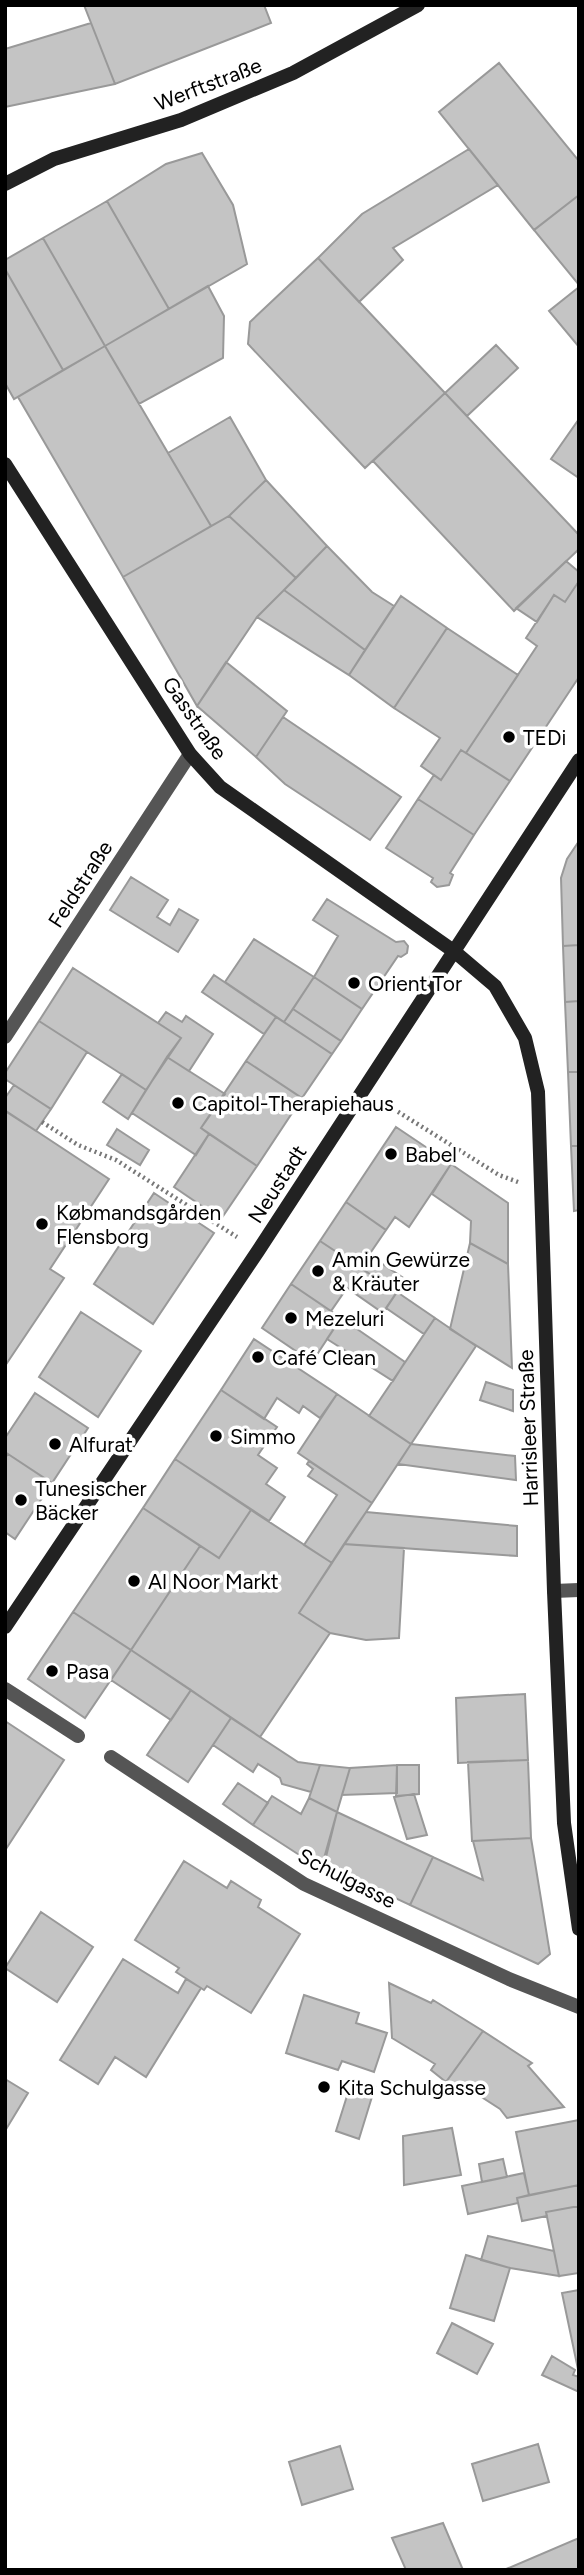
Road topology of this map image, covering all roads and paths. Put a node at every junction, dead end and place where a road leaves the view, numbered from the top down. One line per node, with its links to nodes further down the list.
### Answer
1 (418, 5): 2 (main road, Werftstraße)
2 (5, 184)
3 (5, 464): 4 (main road, Gasstraße)
4 (190, 754): 6 (main road, Gasstraße); 7 (street, Feldstraße)
5 (579, 760): 6 (main road, Neustadt)
6 (455, 952): 8 (main road, Neustadt); 10 (main road, Harrisleer Straße)
7 (5, 1037)
8 (362, 1090): 10 (path); 11 (main road, Neustadt)
9 (42, 1122): 11 (path)
10 (543, 1184): 13 (main road, Harrisleer Straße)
11 (258, 1251): 14 (main road, Neustadt)
12 (579, 1590): 13 (street)
13 (554, 1591): 18 (main road, Harrisleer Straße)
14 (5, 1627)
15 (5, 1689): 16 (street)
16 (78, 1736)
17 (111, 1758): 19 (street, Schulgasse)
18 (579, 1929)
19 (579, 2007)

